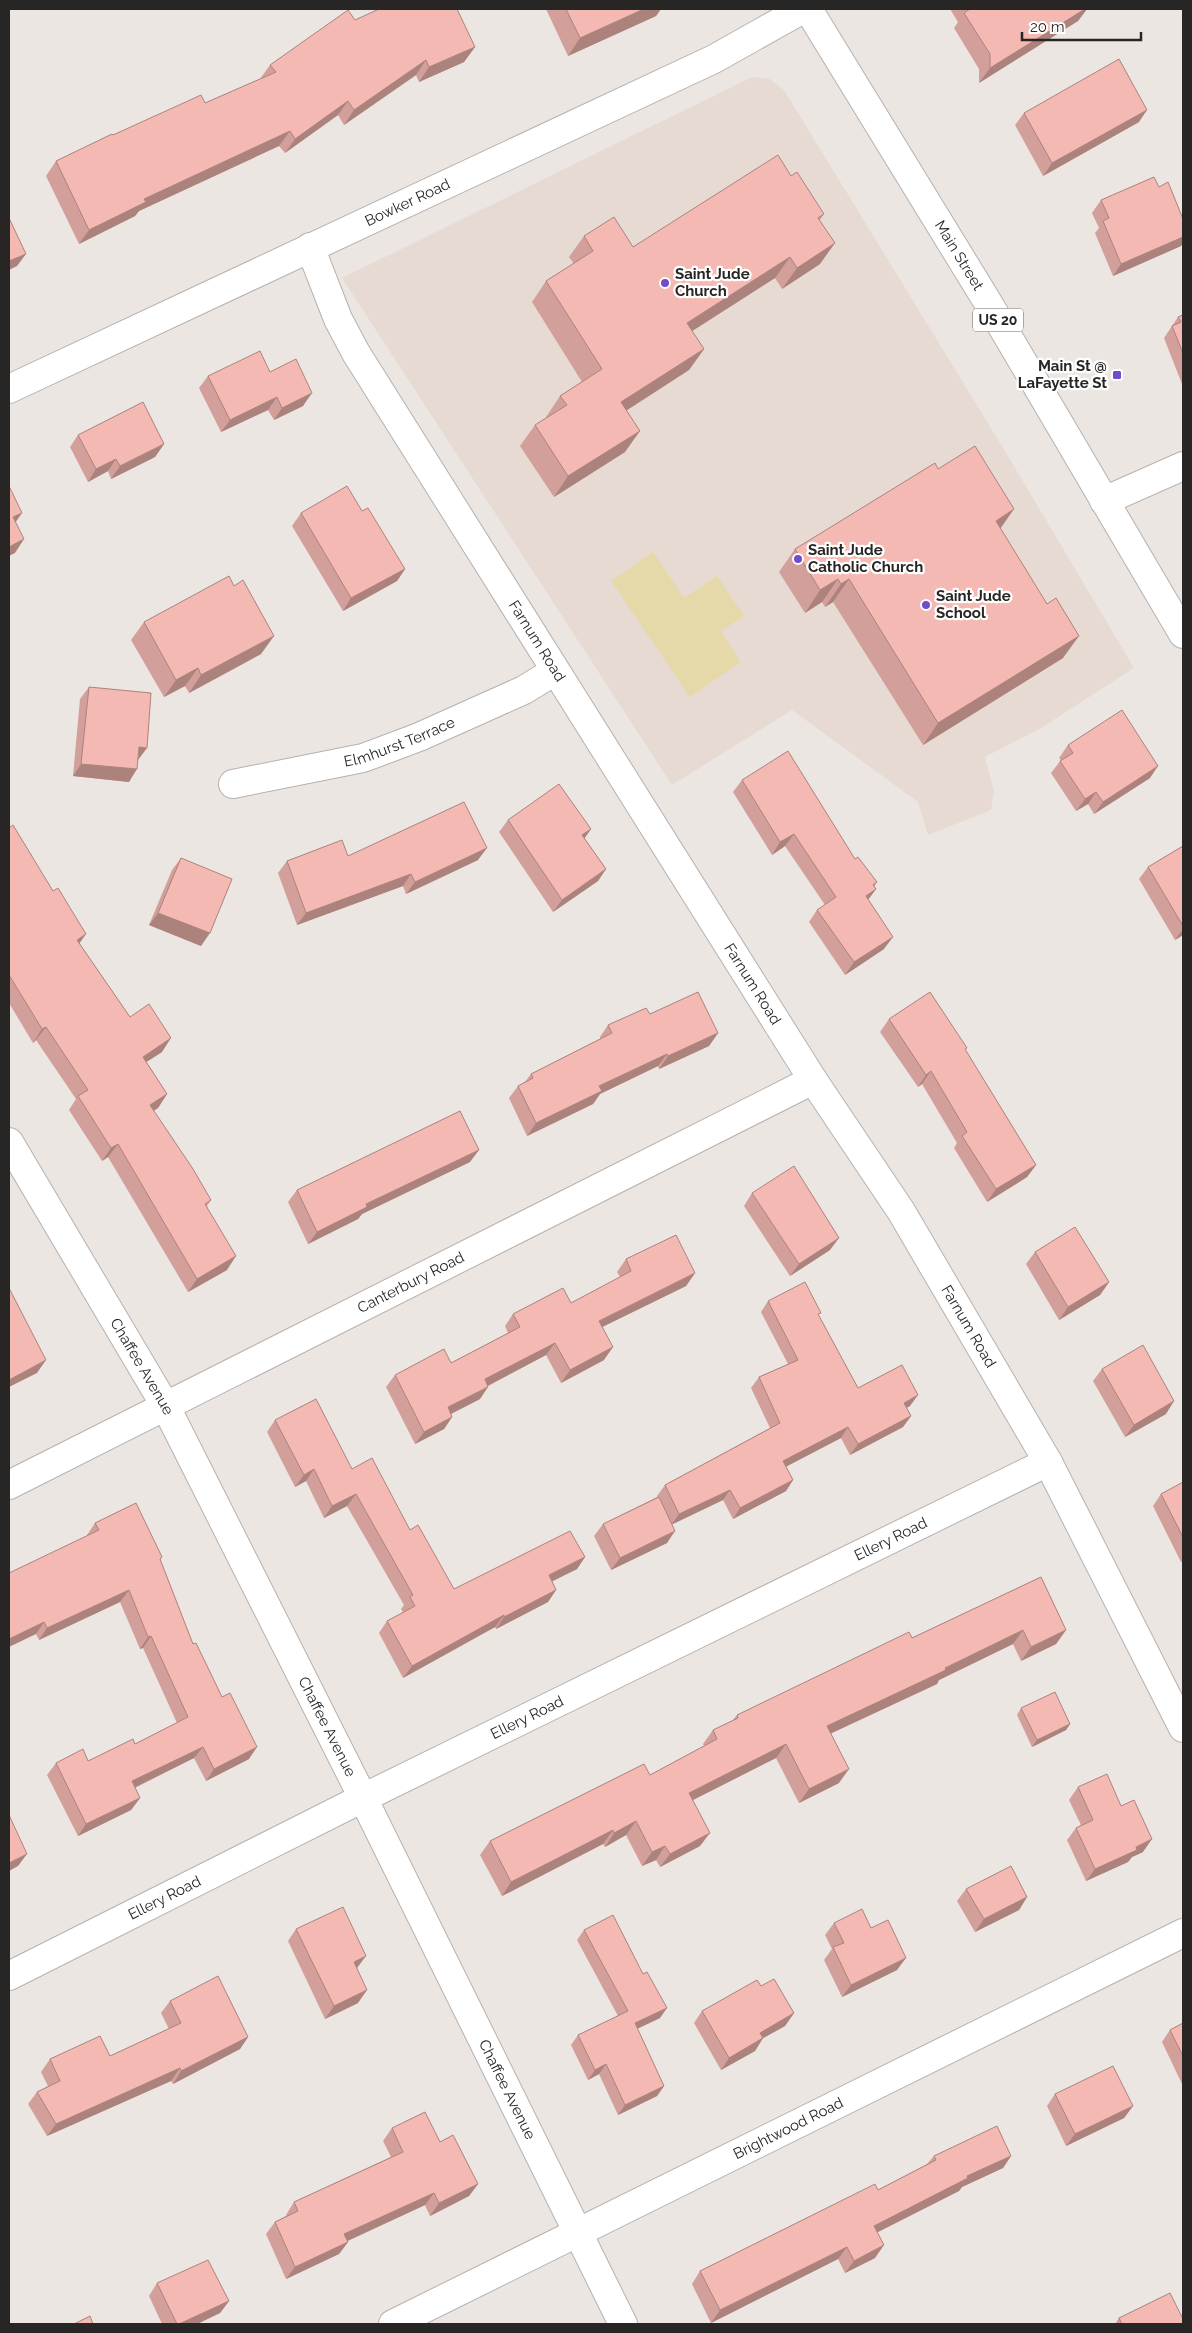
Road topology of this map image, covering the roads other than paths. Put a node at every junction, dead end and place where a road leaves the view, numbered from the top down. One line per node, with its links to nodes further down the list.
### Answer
1 (803, 9): 3 (street, Bowker Road)
2 (808, 9): 6 (street, Main Street / US 20)
3 (310, 247): 4 (street, Bowker Road); 8 (street, Farnum Road)
4 (9, 389)
5 (1183, 466): 6 (street)
6 (1104, 501): 7 (street, Main Street / US 20)
7 (1183, 634)
8 (555, 671): 9 (street, Elmhurst Terrace); 10 (street, Farnum Road)
9 (233, 784)
10 (813, 1080): 12 (street, Canterbury Road); 13 (street, Farnum Road)
11 (9, 1142): 12 (street, Chaffee Avenue)
12 (166, 1407): 14 (street, Canterbury Road); 16 (street, Chaffee Avenue)
13 (1048, 1462): 15 (street, Farnum Road); 16 (street, Ellery Road)
14 (9, 1485)
15 (1183, 1728)
16 (363, 1798): 18 (street, Ellery Road); 19 (street, Chaffee Avenue)
17 (1183, 1933): 19 (street, Brightwood Road)
18 (9, 1976)
19 (577, 2233): 20 (street, Brightwood Road); 21 (street, Chaffee Avenue)
20 (393, 2324)
21 (623, 2324)

